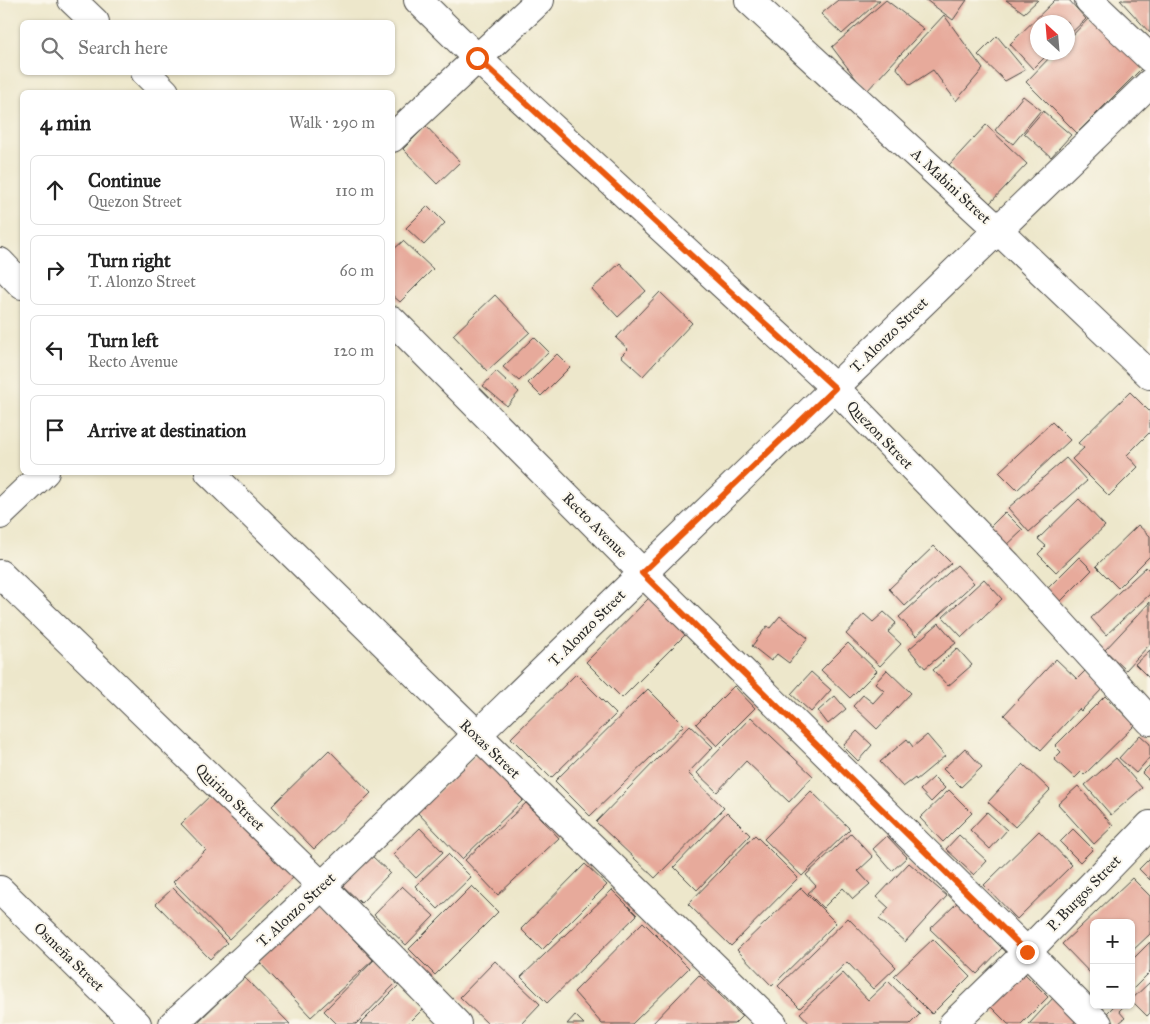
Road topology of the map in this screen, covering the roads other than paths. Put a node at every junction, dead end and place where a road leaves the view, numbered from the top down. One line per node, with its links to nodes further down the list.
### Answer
1 (72, 0): 6 (street)
2 (418, 0): 7 (street, Quezon Street)
3 (540, 0): 7 (street)
4 (749, 0): 13 (street, A. Mabini Street)
5 (1089, 0): 8 (street)
6 (93, 20)
7 (477, 58): 12 (street); 18 (street, Quezon Street)
8 (1150, 58)
9 (148, 75): 11 (street)
10 (1150, 83): 13 (street, T. Alonzo Street)
11 (163, 90)
12 (395, 135)
13 (997, 229): 17 (street, A. Mabini Street); 18 (street, T. Alonzo Street)
14 (0, 262): 15 (street)
15 (20, 283)
16 (395, 323): 22 (street, Recto Avenue)
17 (1150, 375)
18 (835, 388): 22 (street, T. Alonzo Street); 24 (street, Quezon Street)
19 (42, 475): 21 (street)
20 (213, 475): 25 (street, Roxas Street)
21 (0, 515)
22 (642, 573): 25 (street, T. Alonzo Street); 29 (street, Recto Avenue)
23 (0, 574): 27 (street, Quirino Street)
24 (1150, 722)
25 (477, 736): 27 (street, T. Alonzo Street); 33 (street, Roxas Street)
26 (1150, 825): 29 (street, P. Burgos Street)
27 (322, 886): 31 (street, T. Alonzo Street); 32 (street, Quirino Street)
28 (0, 890): 30 (street, Osmeña Street)
29 (1027, 952): 34 (street, P. Burgos Street); 35 (street, Recto Avenue)
30 (137, 1024)
31 (173, 1024)
32 (457, 1024)
33 (773, 1024)
34 (953, 1024)
35 (1098, 1024)

